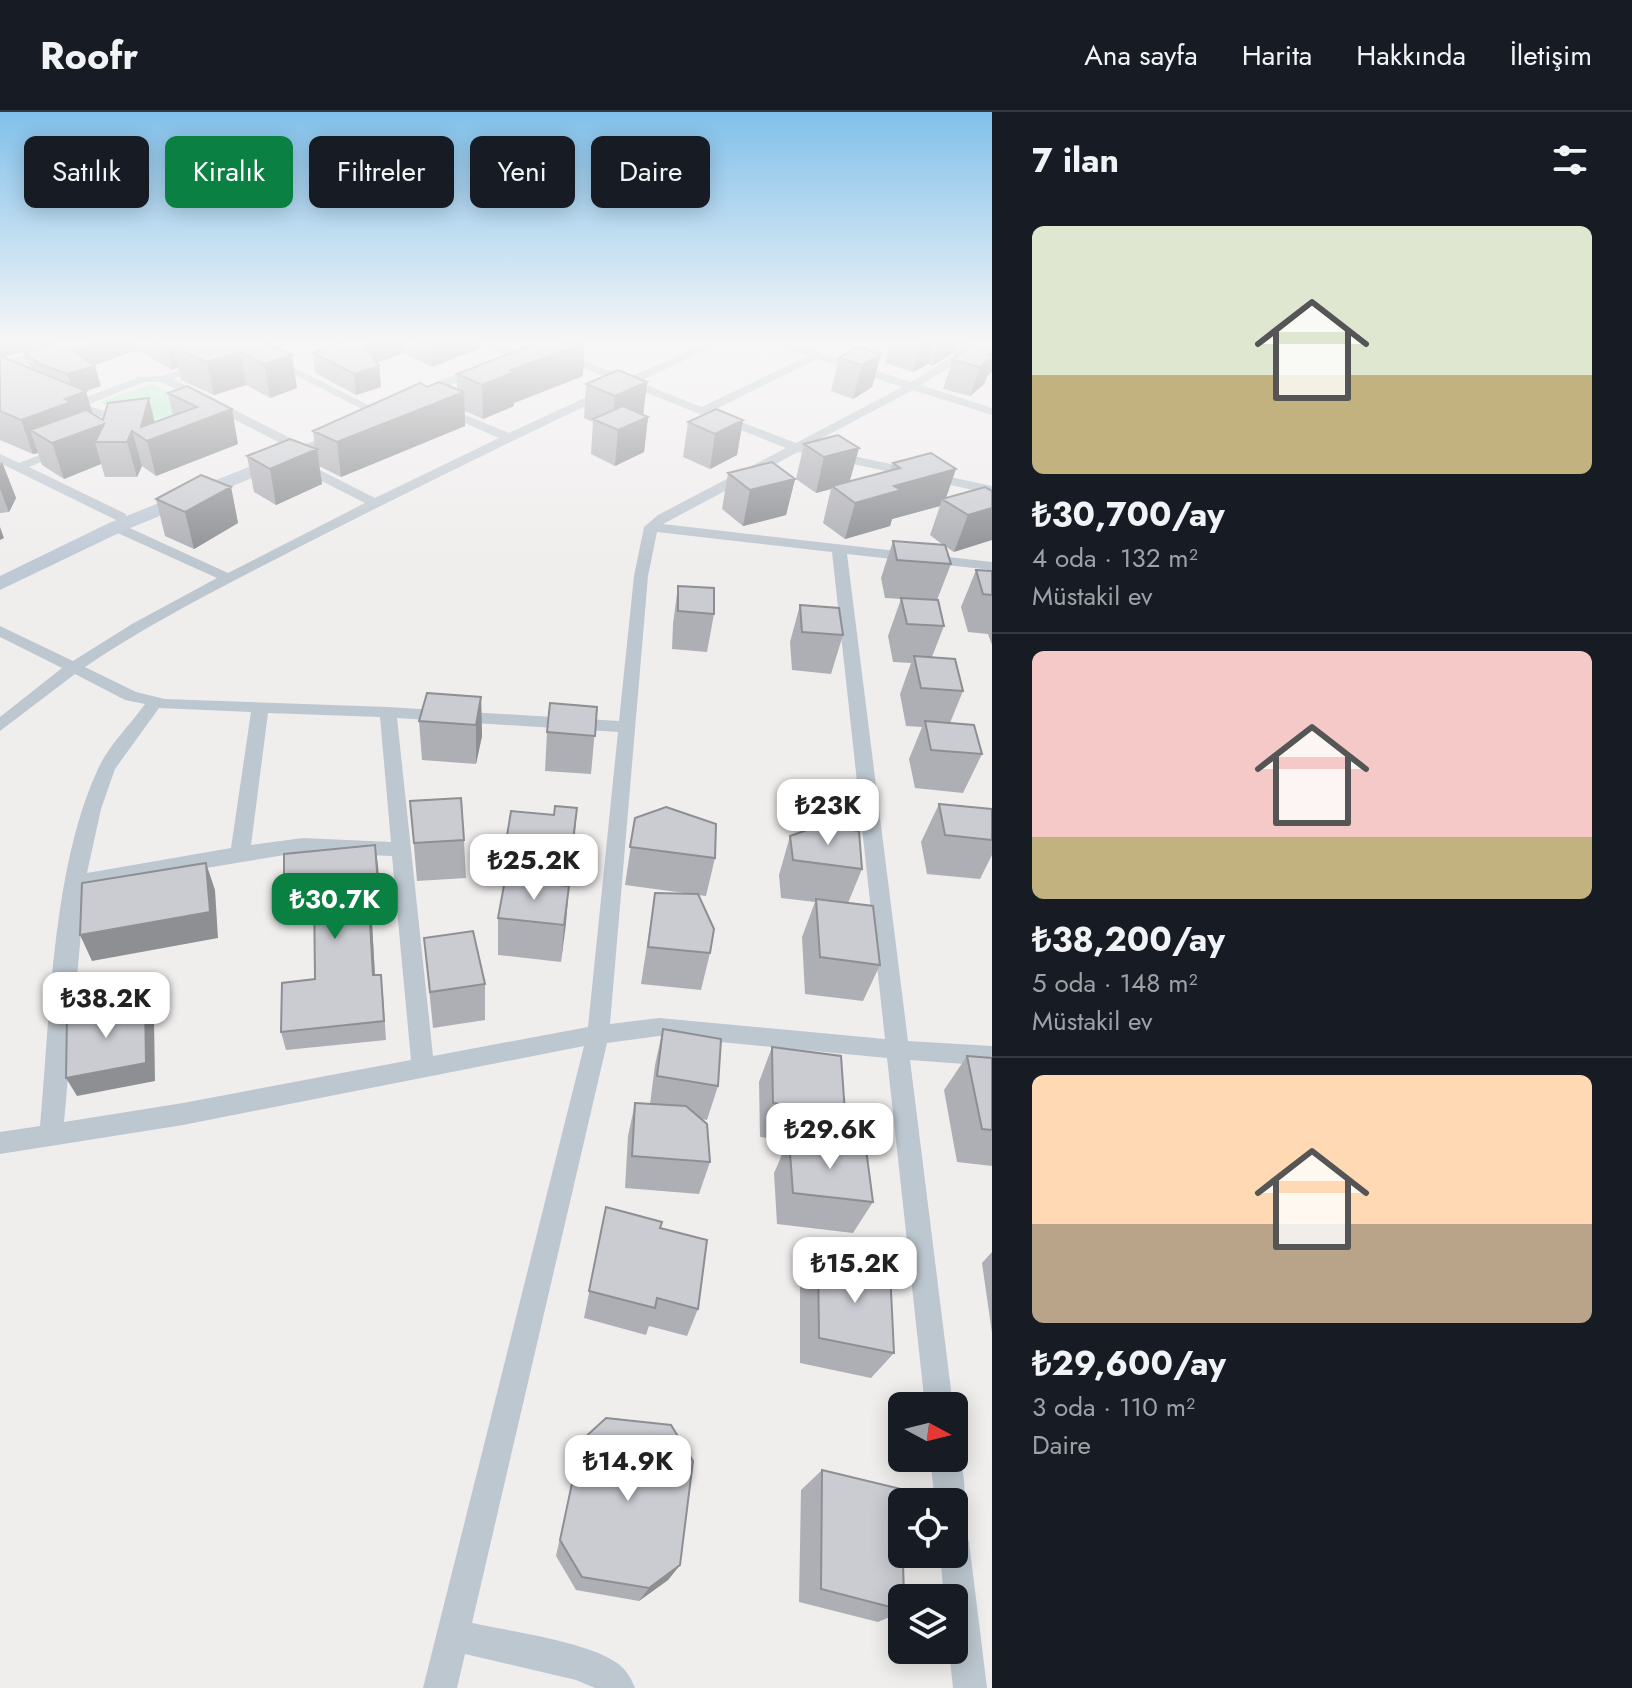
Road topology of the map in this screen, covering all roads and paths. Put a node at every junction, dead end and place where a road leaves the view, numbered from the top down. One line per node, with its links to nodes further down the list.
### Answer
1 (107, 416): 10 (street)
2 (229, 416): 15 (street)
3 (364, 416): 15 (main road)
4 (385, 416): 15 (main road)
5 (458, 416): 12 (street)
6 (555, 416): 12 (street)
7 (718, 416): 14 (street)
8 (858, 416): 14 (street)
9 (144, 426): 10 (street)
10 (128, 428): 11 (street)
11 (105, 434)
12 (508, 437): 19 (street)
13 (76, 445): 17 (street)
14 (798, 448): 18 (street); 21 (street)
15 (289, 451): 19 (street); 20 (main road)
16 (1, 459): 17 (street)
17 (19, 467): 20 (street)
18 (992, 490)
19 (375, 503): 25 (street)
20 (119, 522): 24 (main road); 25 (street); 26 (main road)
21 (651, 527): 22 (street); 33 (street)
22 (839, 549): 23 (street); 38 (street)
23 (992, 566)
24 (0, 571)
25 (228, 578): 28 (street)
26 (0, 584)
27 (0, 631): 28 (street)
28 (73, 669): 29 (street); 32 (street)
29 (155, 702): 30 (street); 36 (street)
30 (260, 707): 31 (street); 35 (street)
31 (388, 712): 33 (street); 34 (street)
32 (0, 726)
33 (629, 727): 37 (street)
34 (402, 849): 35 (street); 40 (street)
35 (240, 854): 36 (street)
36 (76, 882): 41 (street)
37 (598, 1035): 38 (street); 40 (street); 45 (street)
38 (899, 1050): 39 (street); 43 (street)
39 (992, 1056)
40 (423, 1068): 41 (street)
41 (51, 1135): 42 (street)
42 (0, 1143)
43 (937, 1392)
44 (957, 1568): 48 (street)
45 (453, 1635): 46 (street); 47 (street)
46 (440, 1688)
47 (618, 1688)
48 (970, 1688)

